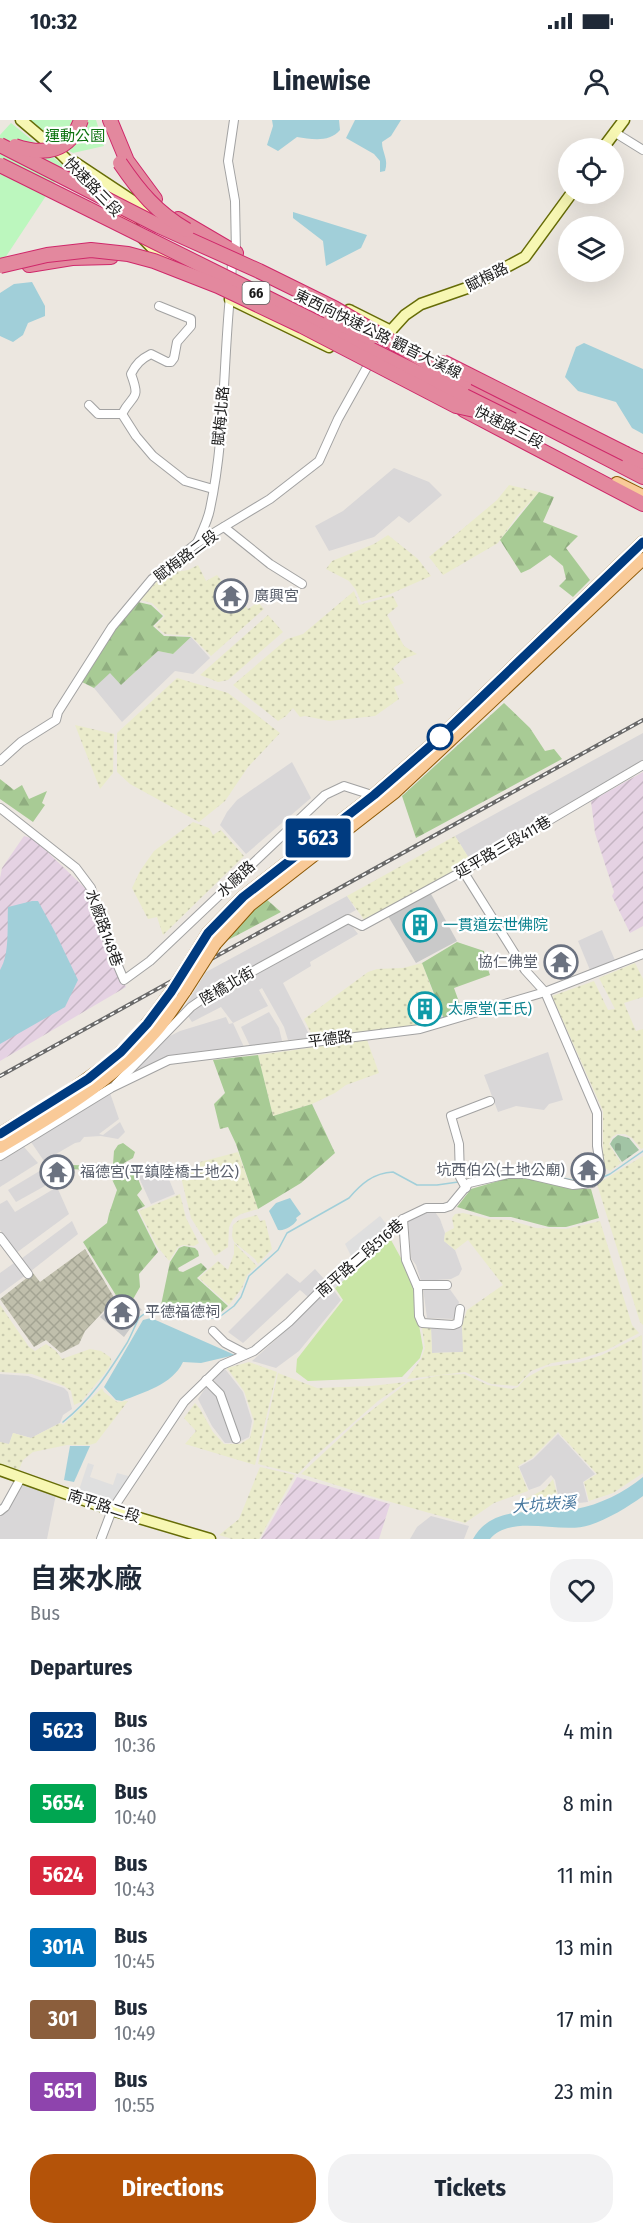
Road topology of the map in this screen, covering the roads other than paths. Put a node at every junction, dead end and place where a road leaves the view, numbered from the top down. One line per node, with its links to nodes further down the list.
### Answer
1 (21, 120): 12 (street)
2 (81, 120): 9 (highway, bridge)
3 (102, 120): 20 (highway, bridge)
4 (110, 120): 17 (highway)
5 (234, 120): 17 (street)
6 (624, 120): 7 (street)
7 (614, 132): 8 (street); 11 (street)
8 (610, 138)
9 (0, 140)
10 (0, 145): 20 (highway, bridge)
11 (643, 150)
12 (61, 154): 17 (street, 快速路三段); 21 (street, 快速路三段)
13 (0, 156): 27 (highway, 東西向快速公路 觀音大溪線 / 66, bridge)
14 (0, 165): 31 (highway, 東西向快速公路 觀音大溪線 / 66, bridge)
15 (0, 174): 22 (highway, bridge)
16 (564, 204): 25 (street, 賦梅路)
17 (234, 258): 22 (street, 賦梅北路); 25 (main road, 快速路三段 / 66)
18 (0, 266): 22 (highway, bridge)
19 (0, 271): 21 (highway)
20 (259, 271): 24 (highway, bridge)
21 (193, 274): 22 (street, 快速路三段)
22 (226, 291): 26 (main road, 快速路三段 / 66); 29 (highway, bridge); 36 (street, 賦梅北路)
23 (159, 306): 30 (street)
24 (334, 308): 27 (highway, bridge); 32 (highway, bridge)
25 (388, 334): 33 (main road, 快速路三段 / 66)
26 (370, 361): 37 (main road, 快速路三段 / 66); 39 (street, 賦梅路二段)
27 (464, 384): 34 (highway, 東西向快速公路 觀音大溪線 / 66)
28 (89, 405): 30 (street)
29 (456, 406): 31 (highway, bridge); 38 (highway, bridge)
30 (122, 414): 36 (street)
31 (513, 420): 35 (highway, 東西向快速公路 觀音大溪線 / 66)
32 (643, 462)
33 (643, 470)
34 (643, 477)
35 (643, 487)
36 (213, 489): 41 (street, 賦梅北路)
37 (643, 496)
38 (643, 504)
39 (224, 527): 41 (street, 賦梅路二段); 44 (street)
40 (643, 542): 43 (main road)
41 (197, 543): 45 (street, 賦梅路二段)
42 (643, 559): 43 (main road)
43 (610, 582): 47 (main road)
44 (302, 584)
45 (0, 761)
46 (643, 765): 50 (street, 延平路三段411巷)
47 (378, 799): 49 (main road); 53 (street, 水廠路)
48 (0, 808): 53 (street, 水廠路148巷)
49 (359, 814): 57 (main road, bridge); 57 (main road, bridge)
50 (463, 871): 51 (street, 延平路三段411巷); 54 (street, 南平路二段516巷)
51 (362, 927): 55 (street, 陸橋北街)
52 (643, 954): 54 (street, 平德路)
53 (124, 980)
54 (545, 993): 55 (street, 平德路); 59 (street, 南平路二段516巷)
55 (111, 1088): 58 (street, 平德路)
56 (490, 1101): 59 (street)
57 (2, 1139)
58 (0, 1156)
59 (465, 1186): 60 (street, 南平路二段516巷)
60 (403, 1219): 63 (street); 67 (street, 南平路二段516巷)
61 (0, 1237): 62 (street)
62 (28, 1274)
63 (417, 1285): 64 (street); 65 (street)
64 (447, 1285)
65 (460, 1309)
66 (213, 1330): 67 (street)
67 (246, 1354): 68 (street, 南平路二段516巷)
68 (206, 1380): 69 (street); 72 (street, 南平路二段516巷)
69 (236, 1439)
70 (0, 1470): 71 (street, 南平路二段)
71 (21, 1478): 72 (street, 南平路二段); 73 (street)
72 (112, 1510): 74 (street, 南平路二段516巷); 75 (street, 南平路二段)
73 (0, 1511)
74 (101, 1539)
75 (210, 1539)

